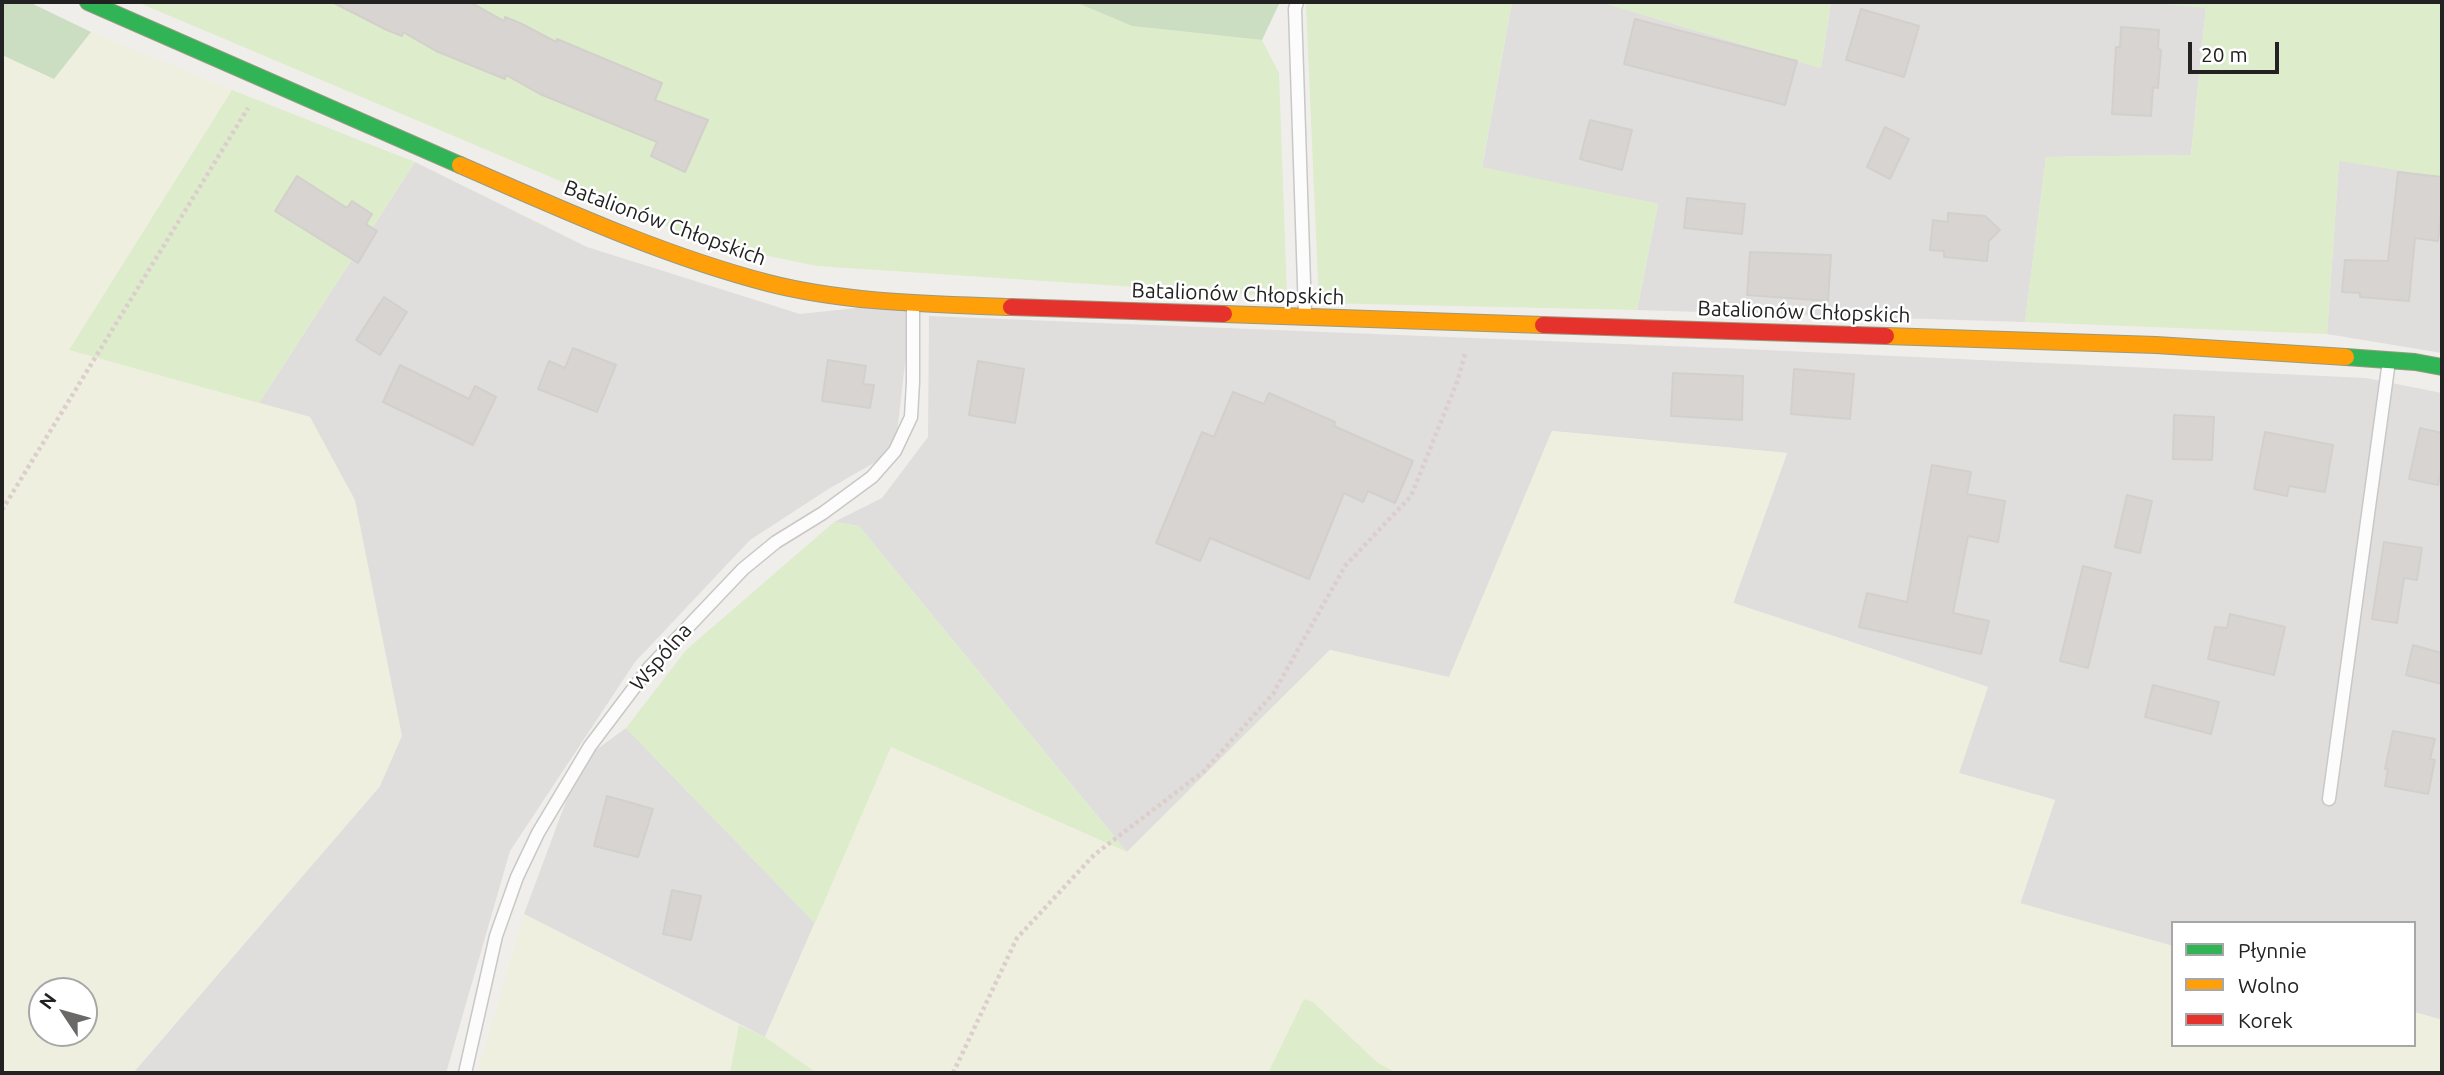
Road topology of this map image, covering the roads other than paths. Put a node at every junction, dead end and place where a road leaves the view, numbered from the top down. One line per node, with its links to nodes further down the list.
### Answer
1 (88, 2): 3 (street, Batalionów Chłopskich)
2 (1297, 2): 4 (lane)
3 (912, 302): 4 (street, Batalionów Chłopskich); 8 (lane, Wspólna)
4 (1305, 318): 5 (street, Batalionów Chłopskich)
5 (2389, 360): 6 (street, Batalionów Chłopskich); 7 (lane)
6 (2442, 367)
7 (2329, 799)
8 (465, 1073)

